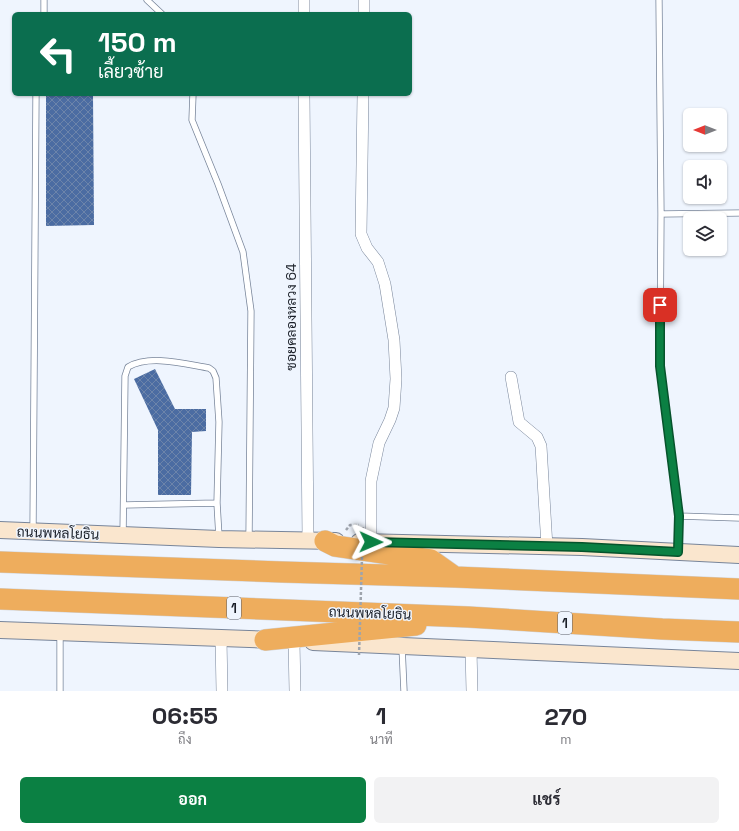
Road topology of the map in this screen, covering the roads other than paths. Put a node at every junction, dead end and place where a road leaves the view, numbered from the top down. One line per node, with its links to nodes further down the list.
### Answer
1 (44, 0): 6 (lane)
2 (147, 0): 7 (lane)
3 (304, 0): 8 (street)
4 (364, 0): 9 (street)
5 (659, 0): 15 (lane)
6 (44, 12)
7 (160, 12)
8 (304, 12)
9 (364, 12)
10 (36, 96): 22 (lane)
11 (193, 96): 25 (lane)
12 (304, 96): 26 (street, ซอยคลองหลวง 64)
13 (363, 96): 27 (street)
14 (739, 213): 15 (lane)
15 (662, 214): 19 (lane)
16 (511, 377): 28 (street)
17 (217, 504): 18 (lane); 18 (lane); 24 (lane)
18 (124, 505): 23 (lane)
19 (679, 516): 20 (lane); 29 (lane)
20 (739, 518)
21 (0, 530): 22 (main road, ถนนพหลโยธิน)
22 (33, 532): 23 (main road, ถนนพหลโยธิน)
23 (123, 535): 24 (main road, ถนนพหลโยธิน)
24 (218, 539): 25 (main road, ถนนพหลโยธิน)
25 (249, 540): 26 (main road, ถนนพหลโยธิน)
26 (316, 540): 27 (main road, ถนนพหลโยธิน); 32 (highway)
27 (371, 542): 28 (main road, ถนนพหลโยธิน)
28 (547, 547): 29 (main road, ถนนพหลโยธิน)
29 (678, 552): 30 (main road, ถนนพหลโยธิน)
30 (739, 555)
31 (0, 562): 32 (highway)
32 (455, 577): 33 (highway)
33 (739, 589)
34 (0, 599): 35 (highway, ถนนพหลโยธิน / 1)
35 (468, 617): 38 (highway, ถนนพหลโยธิน / 1); 40 (highway)
36 (0, 630): 37 (main road, 1)
37 (60, 632): 39 (main road, 1); 45 (lane)
38 (739, 632)
39 (222, 638): 40 (main road, 1); 46 (street)
40 (265, 640): 41 (main road, 1)
41 (294, 641): 42 (main road, 1); 47 (street)
42 (402, 647): 43 (main road, 1); 48 (lane)
43 (471, 649): 44 (main road, 1); 49 (street)
44 (739, 661)
45 (60, 691)
46 (222, 691)
47 (295, 691)
48 (404, 691)
49 (472, 691)

